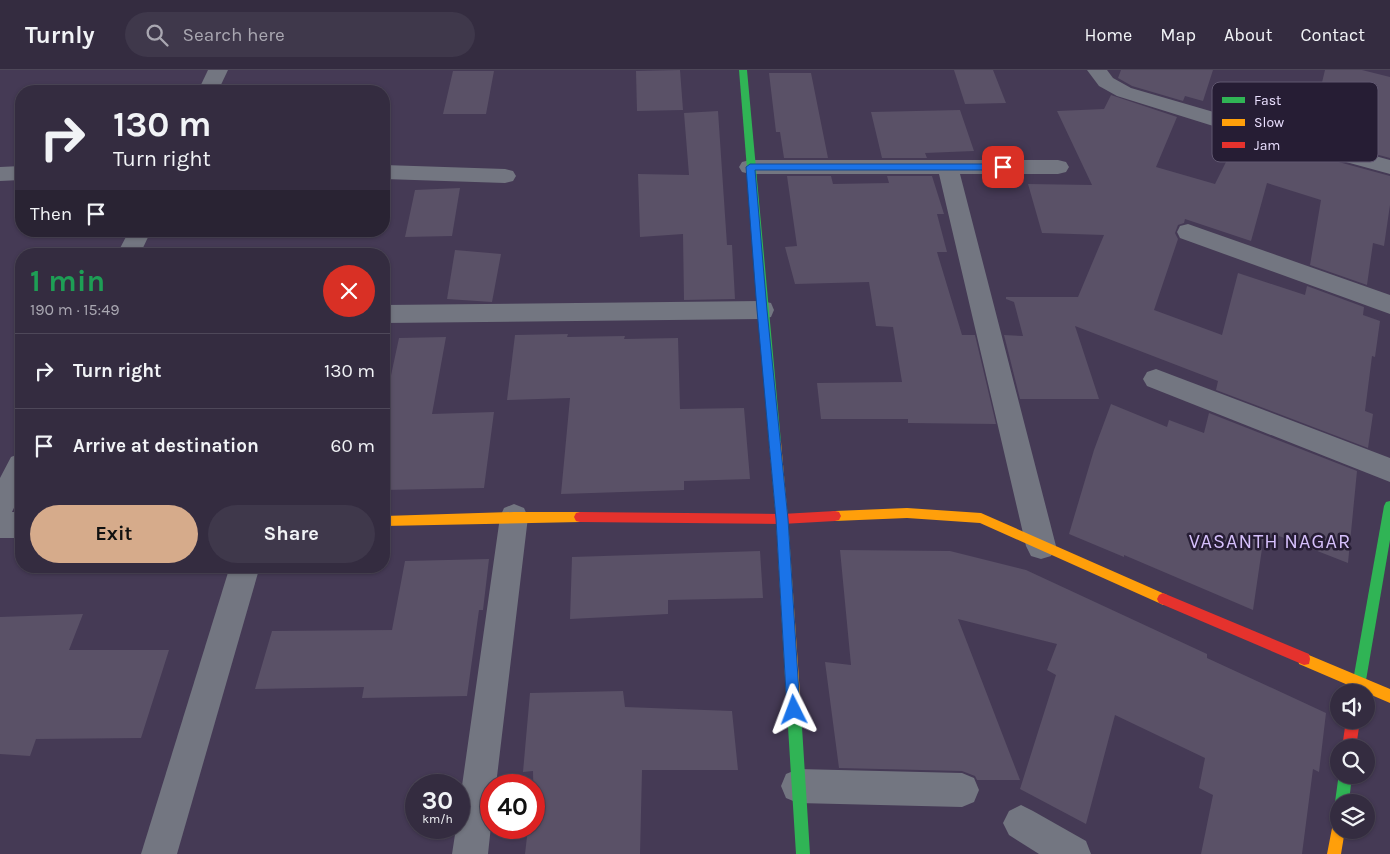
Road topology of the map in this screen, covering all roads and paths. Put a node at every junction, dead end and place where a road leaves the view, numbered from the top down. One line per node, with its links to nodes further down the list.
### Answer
1 (218, 70): 4 (street)
2 (743, 70): 7 (street)
3 (1097, 70): 5 (street)
4 (211, 85)
5 (1212, 118)
6 (1372, 162): 10 (street)
7 (750, 167): 8 (street); 17 (street)
8 (948, 167): 9 (street); 29 (street)
9 (1058, 167)
10 (1390, 167)
11 (390, 172): 14 (street)
12 (15, 173): 13 (street)
13 (0, 174)
14 (505, 176)
15 (1188, 232): 16 (street)
16 (1390, 305)
17 (762, 310): 18 (street); 25 (street)
18 (390, 314)
19 (1156, 379): 20 (street)
20 (1390, 470)
21 (15, 477): 23 (street)
22 (1390, 506): 32 (street)
23 (0, 507)
24 (514, 517): 25 (street); 26 (street); 40 (street)
25 (782, 519): 29 (street); 35 (street)
26 (390, 521)
27 (0, 525): 28 (street)
28 (15, 525)
29 (1042, 546): 31 (street)
30 (243, 573): 39 (street)
31 (1351, 684)
32 (1359, 684)
33 (1375, 692): 34 (street)
34 (1390, 696)
35 (798, 786): 36 (street); 41 (street)
36 (962, 790)
37 (1021, 823): 42 (street)
38 (1336, 839): 43 (street)
39 (159, 854)
40 (470, 854)
41 (803, 854)
42 (1073, 854)
43 (1334, 854)

